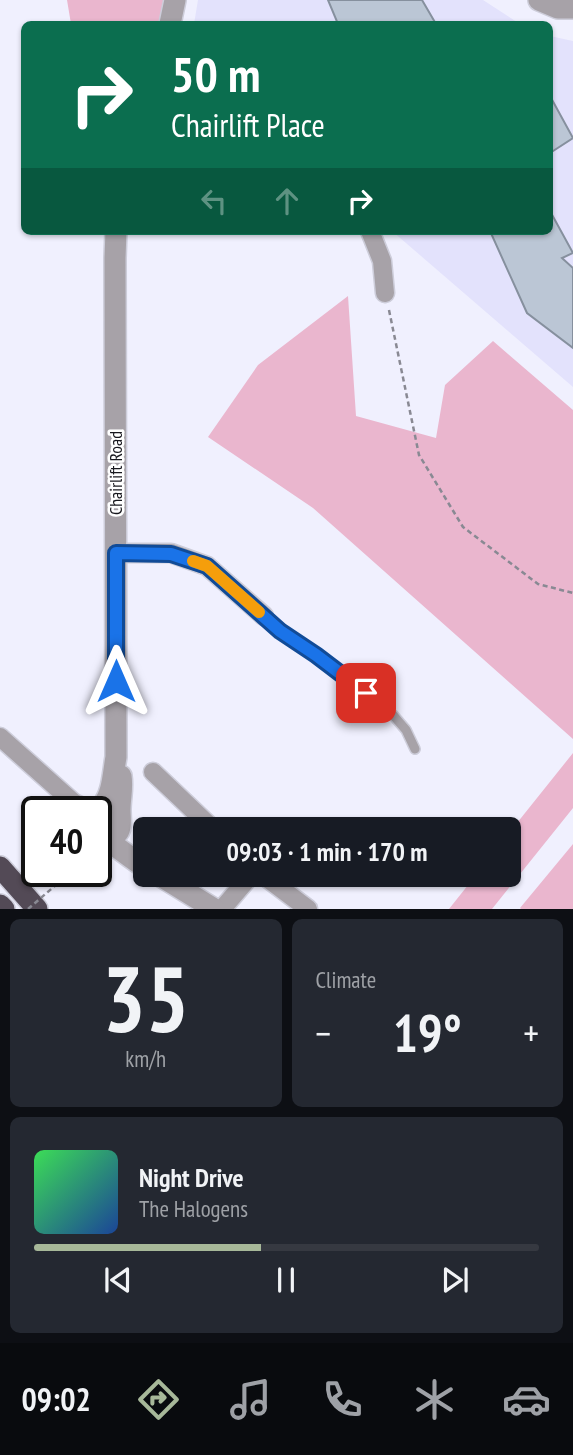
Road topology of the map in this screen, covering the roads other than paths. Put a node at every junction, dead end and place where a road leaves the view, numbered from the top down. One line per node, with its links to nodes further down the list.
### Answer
1 (176, 0): 4 (street)
2 (539, 0): 3 (street)
3 (573, 8)
4 (171, 21)
5 (116, 235): 8 (street, Chairlift Road)
6 (372, 235): 7 (street)
7 (385, 293)
8 (116, 553): 9 (street); 14 (street, Chairlift Road)
9 (264, 616): 11 (lane)
10 (0, 737): 13 (street)
11 (415, 748)
12 (153, 772): 15 (street)
13 (66, 796)
14 (112, 805)
15 (200, 817)
16 (112, 828): 18 (street)
17 (112, 832): 19 (street)
18 (133, 850)
19 (133, 860)
20 (0, 867): 26 (highway)
21 (178, 887): 27 (street)
22 (241, 887): 28 (street)
23 (279, 887): 29 (street)
24 (0, 905): 25 (highway)
25 (4, 909)
26 (37, 909)
27 (214, 909)
28 (222, 909)
29 (308, 909)

